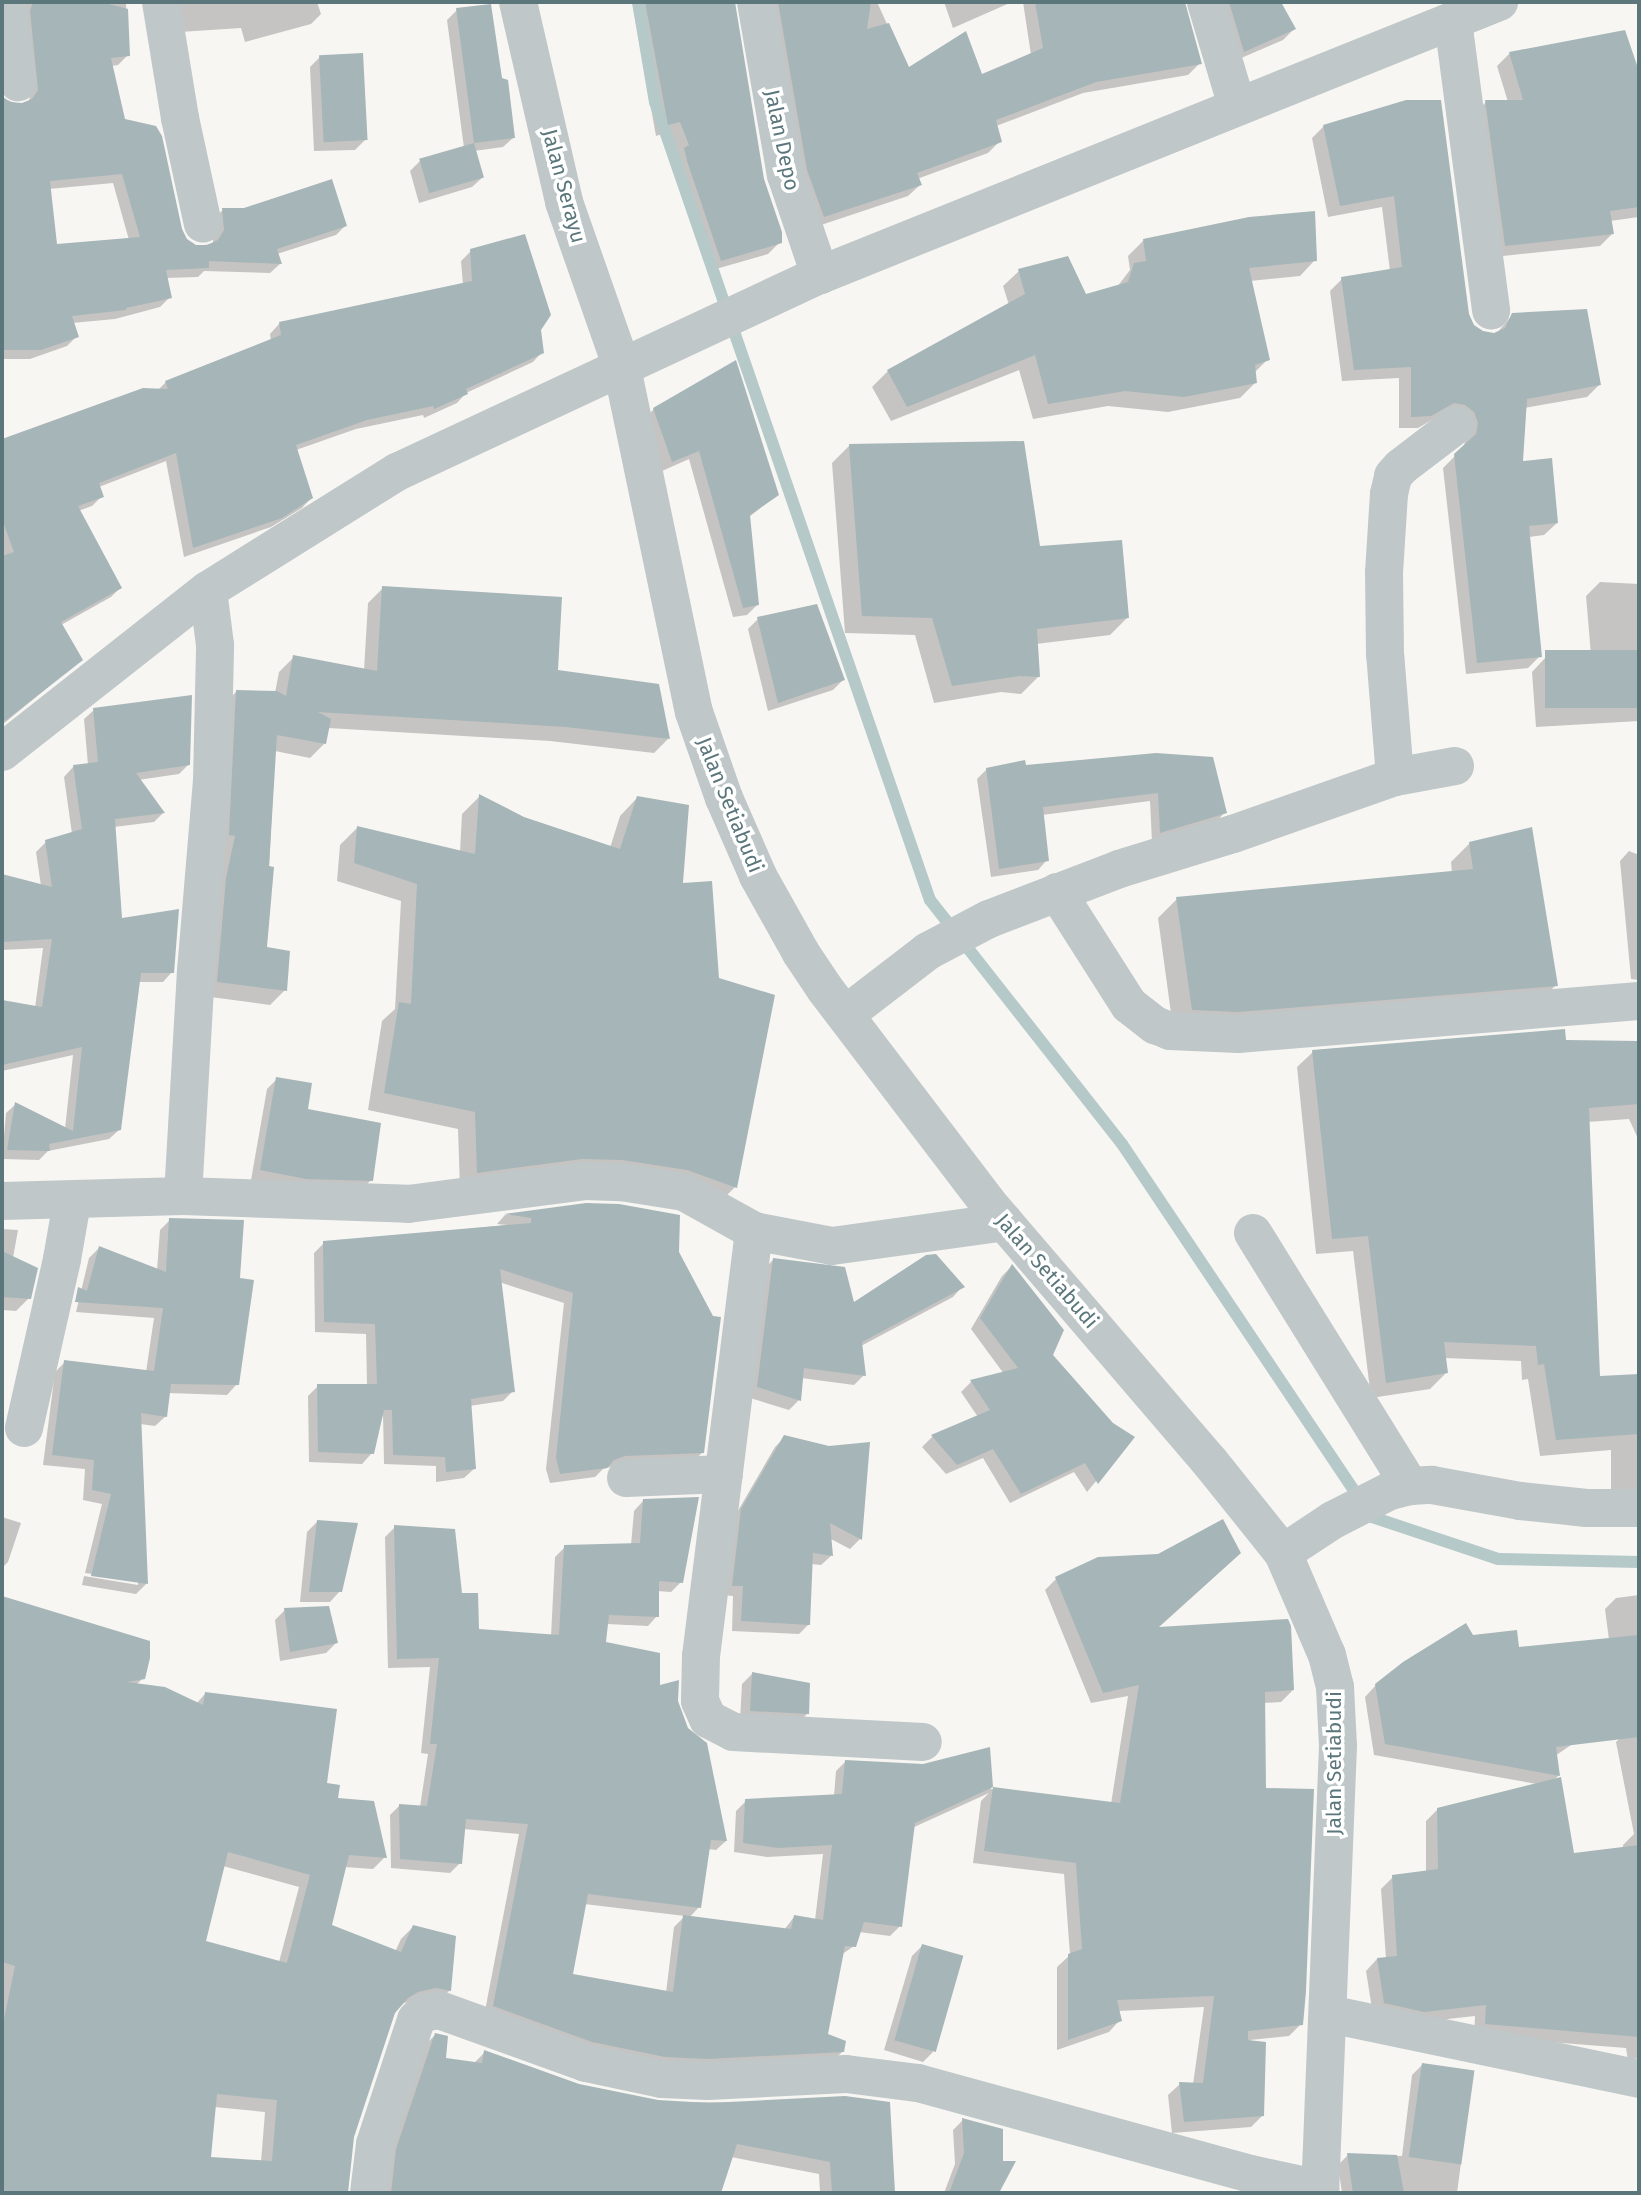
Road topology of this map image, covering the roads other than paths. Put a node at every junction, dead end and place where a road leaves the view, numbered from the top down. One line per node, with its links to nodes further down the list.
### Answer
1 (7, 2): 8 (street)
2 (161, 2): 10 (street)
3 (518, 2): 13 (street, Jalan Serayu)
4 (756, 2): 11 (street, Jalan Depo)
5 (1206, 2): 9 (street)
6 (1499, 2): 7 (street)
7 (1453, 21): 9 (street); 12 (street)
8 (18, 82)
9 (1237, 106): 11 (street)
10 (203, 224)
11 (820, 275): 13 (street)
12 (1491, 311)
13 (622, 368): 15 (street); 21 (street, Jalan Setiabudi)
14 (1456, 425): 18 (street)
15 (208, 590): 16 (street); 22 (street)
16 (2, 752)
17 (1455, 766): 18 (street)
18 (1395, 778): 19 (street)
19 (1057, 892): 20 (street); 21 (street)
20 (1639, 1001)
21 (846, 1014): 25 (street, Jalan Setiabudi)
22 (183, 1196): 24 (street); 26 (street)
23 (2, 1201): 24 (street)
24 (72, 1202): 28 (street)
25 (1004, 1222): 26 (street); 33 (street, Jalan Setiabudi)
26 (754, 1231): 29 (street)
27 (1253, 1233): 31 (street)
28 (24, 1428)
29 (724, 1474): 30 (street); 34 (street)
30 (626, 1478)
31 (1400, 1488): 32 (street); 33 (street)
32 (1639, 1508)
33 (1283, 1553): 35 (street, Jalan Setiabudi)
34 (923, 1742)
35 (1329, 2014): 36 (street); 37 (street, Jalan Setiabudi)
36 (1639, 2079)
37 (1320, 2191): 38 (street)
38 (369, 2193)

